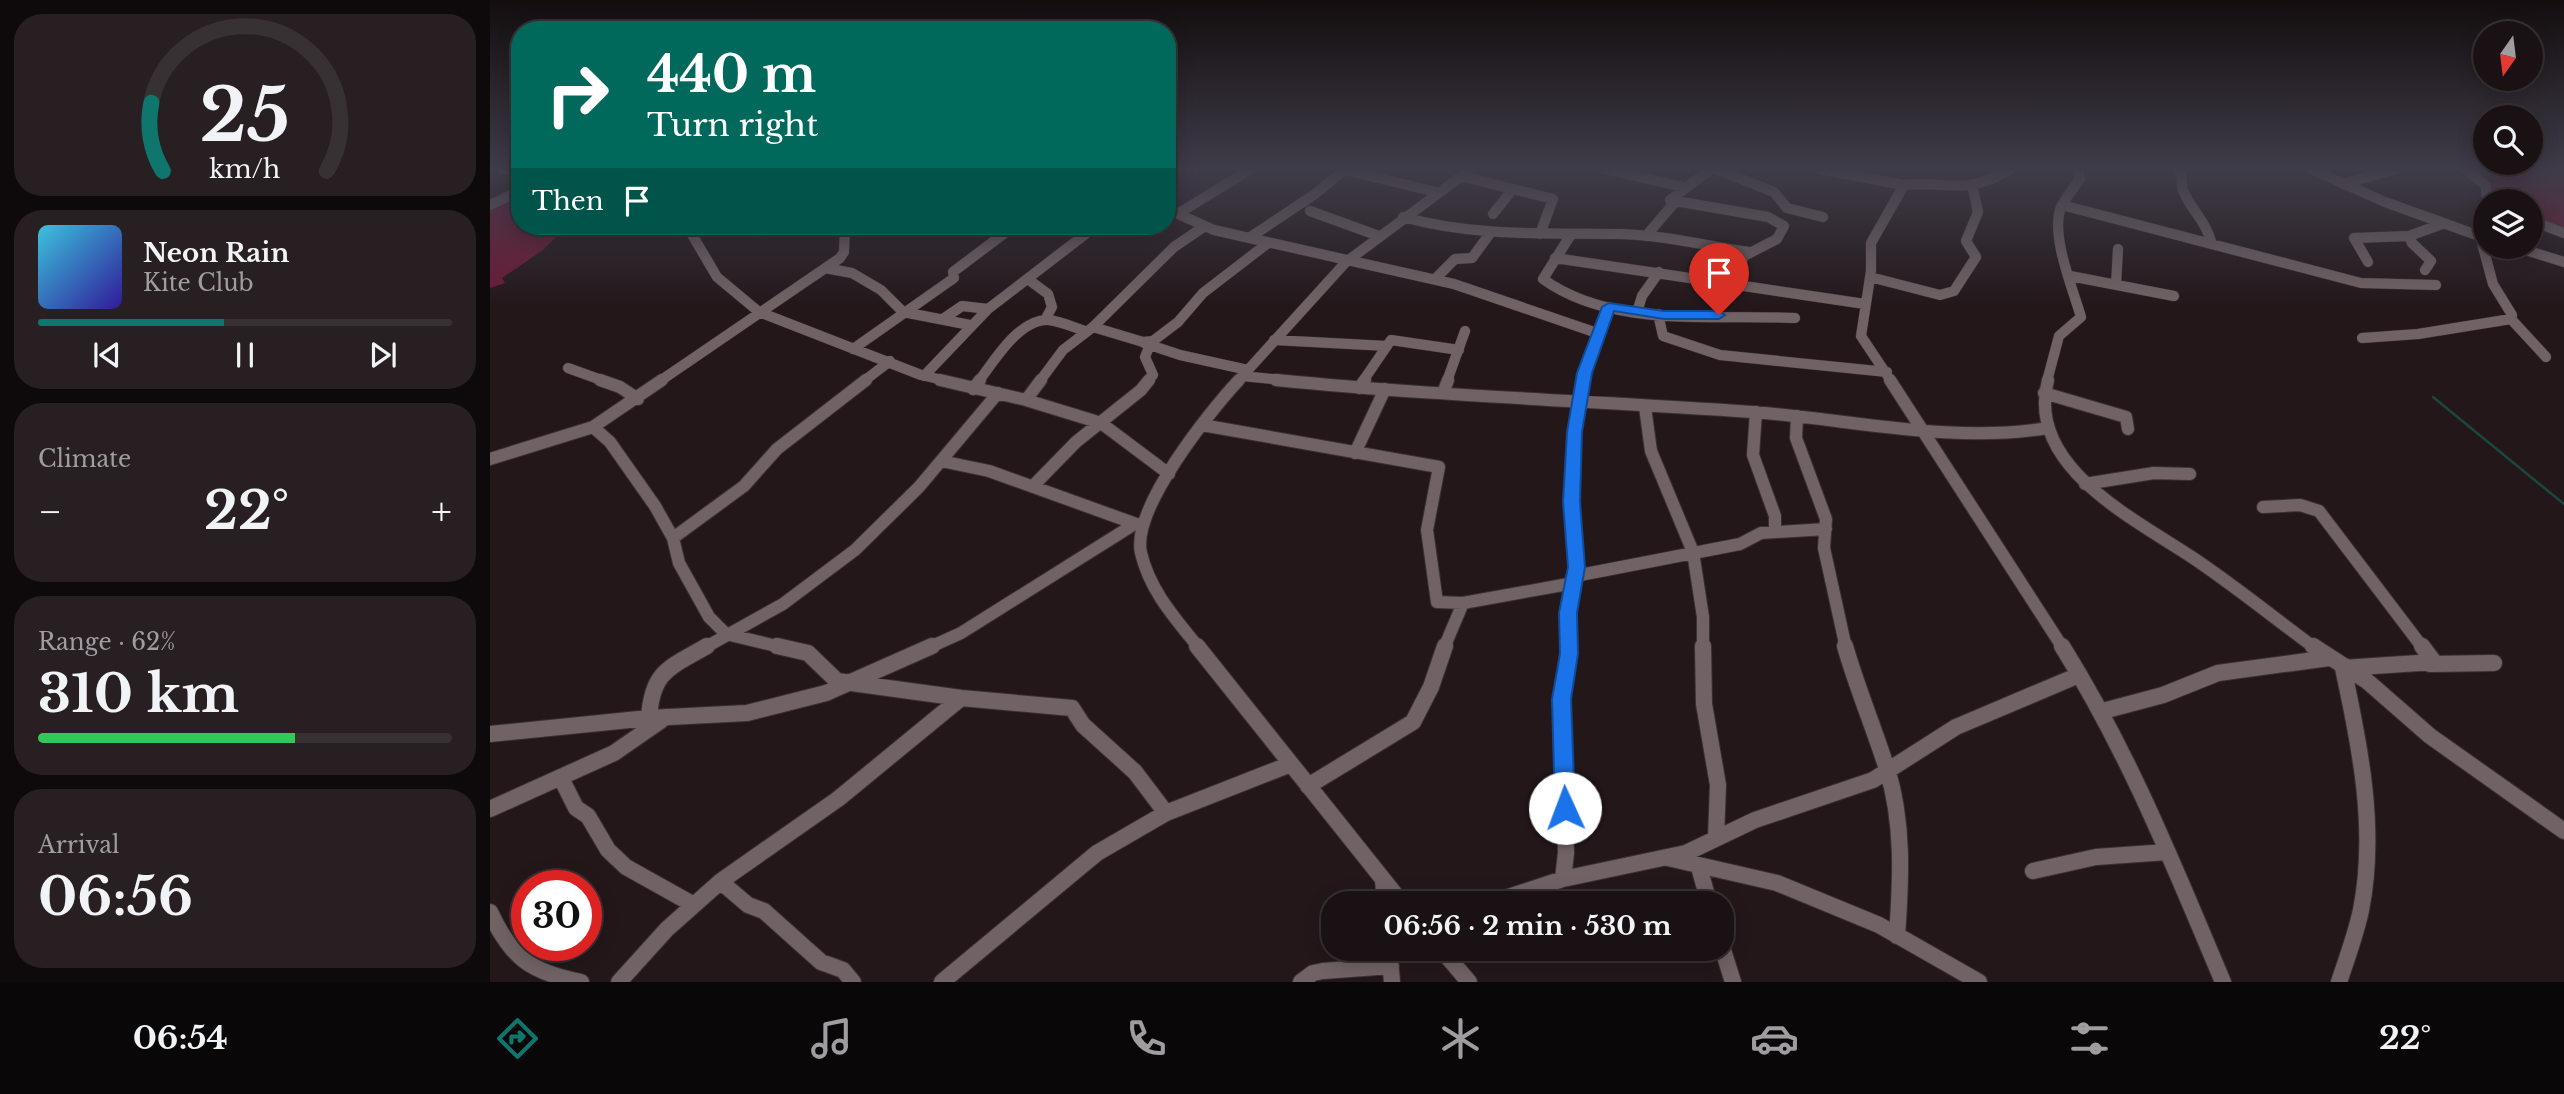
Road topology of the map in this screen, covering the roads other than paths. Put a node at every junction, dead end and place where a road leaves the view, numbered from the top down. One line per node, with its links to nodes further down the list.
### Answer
1 (1183, 215): 19 (street)
2 (1284, 215): 32 (street)
3 (1321, 215): 28 (street)
4 (1406, 215): 15 (street)
5 (1547, 215): 22 (street)
6 (1664, 215): 30 (street)
7 (1755, 215): 36 (street)
8 (1814, 215): 16 (street)
9 (1886, 215): 47 (street)
10 (1977, 215): 47 (street)
11 (2060, 215): 46 (street)
12 (2100, 215): 34 (street)
13 (2200, 215): 34 (street)
14 (2419, 215): 17 (street)
15 (1403, 217): 20 (street); 28 (street)
16 (1823, 217)
17 (2442, 224): 23 (street); 31 (street)
18 (2543, 225): 21 (street)
19 (1205, 226): 32 (street); 66 (street)
20 (1491, 232): 22 (street); 48 (street)
21 (2564, 233)
22 (1540, 234): 29 (street)
23 (2473, 234)
24 (693, 235): 59 (street)
25 (845, 235): 43 (street)
26 (1002, 235): 58 (street)
27 (1085, 235): 49 (street)
28 (1379, 236): 40 (street)
29 (1570, 236): 30 (street); 38 (street)
30 (1646, 236): 36 (street)
31 (2409, 236): 41 (street); 44 (street)
32 (1249, 238): 33 (street)
33 (1268, 243): 40 (street); 71 (street)
34 (2212, 244): 52 (street)
35 (2118, 248): 51 (street)
36 (1749, 252): 50 (street)
37 (2543, 255): 42 (street)
38 (1555, 258): 45 (street); 55 (street)
39 (2488, 259): 63 (street)
40 (1346, 262): 48 (street); 70 (street)
41 (2368, 262)
42 (2564, 262)
43 (825, 268): 58 (street); 59 (street)
44 (2425, 270)
45 (1659, 272): 50 (street); 57 (street)
46 (2070, 276): 51 (street); 86 (street)
47 (1870, 277): 54 (street)
48 (1435, 279): 68 (street)
49 (1029, 280): 56 (street); 64 (street)
50 (1733, 284): 54 (street)
51 (2116, 285): 53 (street)
52 (2436, 285)
53 (2174, 296)
54 (1866, 304): 78 (street)
55 (1609, 307): 57 (street); 68 (street)
56 (988, 309): 62 (street); 65 (street)
57 (1638, 309): 60 (street)
58 (902, 312): 62 (street); 73 (street)
59 (759, 313): 73 (street); 87 (street)
60 (1658, 314): 61 (street); 78 (street)
61 (1795, 318)
62 (943, 319): 65 (street)
63 (2511, 319): 69 (street); 75 (street)
64 (1045, 320): 66 (street); 82 (street)
65 (970, 326): 80 (street)
66 (1089, 329): 71 (street); 88 (street)
67 (1465, 331): 74 (street)
68 (1600, 334): 89 (street)
69 (2362, 338)
70 (1275, 340): 72 (street); 79 (street)
71 (1146, 345): 79 (street); 93 (street)
72 (1387, 346): 74 (street); 81 (street)
73 (853, 349): 76 (street)
74 (1459, 350): 85 (street)
75 (2546, 358)
76 (890, 361): 80 (street); 110 (street)
77 (568, 368): 87 (street)
78 (1887, 372): 98 (street)
79 (1245, 373): 81 (street); 94 (street)
80 (924, 376): 82 (street)
81 (1359, 388): 83 (street)
82 (972, 389): 84 (street)
83 (1385, 389): 85 (street); 99 (street)
84 (998, 393): 88 (street); 101 (street)
85 (1443, 393): 89 (street)
86 (2044, 393): 96 (street); 97 (street)
87 (638, 398): 95 (street)
88 (1026, 400): 93 (street)
89 (1578, 403): 90 (street); 112 (street)
90 (1645, 407): 91 (street); 111 (street)
91 (1756, 412): 92 (street); 109 (street)
92 (1797, 416): 98 (street); 108 (street)
93 (1101, 423): 102 (street); 105 (street)
94 (1202, 425): 99 (street); 102 (street)
95 (593, 426): 100 (street); 110 (street)
96 (2048, 428): 98 (street); 104 (street)
97 (2128, 429)
98 (1926, 432): 119 (street)
99 (1355, 453): 113 (street)
100 (490, 459)
101 (941, 461): 105 (street); 114 (street)
102 (1169, 474): 107 (street)
103 (2190, 474): 104 (street)
104 (2085, 484): 115 (street)
105 (1033, 486): 107 (street)
106 (2263, 507): 117 (street)
107 (1138, 525): 120 (street); 126 (street)
108 (1826, 529): 109 (street); 127 (street)
109 (1775, 530): 111 (street)
110 (673, 538): 114 (street)
111 (1693, 552): 112 (street); 133 (street)
112 (1575, 579): 113 (street); 138 (street)
113 (1463, 603): 129 (street)
114 (726, 634): 120 (street); 124 (street)
115 (2329, 657): 118 (street); 122 (street)
116 (2494, 663): 117 (street)
117 (2430, 664): 118 (street)
118 (2343, 668): 132 (street); 160 (street)
119 (2079, 675): 122 (street); 127 (street)
120 (854, 683): 121 (street); 123 (street)
121 (961, 698): 131 (street); 140 (street)
122 (2103, 711): 134 (street)
123 (667, 717): 124 (street); 128 (street)
124 (649, 718): 125 (street)
125 (490, 734)
126 (1291, 764): 129 (street); 131 (street)
127 (1888, 771): 133 (street); 147 (street)
128 (561, 778): 130 (street); 145 (street)
129 (1308, 786): 139 (street)
130 (490, 810)
131 (1166, 813): 154 (street)
132 (2564, 831)
133 (1716, 837): 135 (street)
134 (2167, 852): 137 (street); 159 (street)
135 (1668, 858): 136 (street); 138 (street)
136 (1699, 867): 144 (street); 147 (street)
137 (2034, 871)
138 (1563, 879): 143 (street)
139 (1383, 880): 141 (street); 142 (street)
140 (722, 882): 145 (street); 153 (street)
141 (1384, 891)
142 (1392, 891)
143 (1526, 891)
144 (1706, 891)
145 (694, 905): 152 (street)
146 (492, 924): 151 (street)
147 (1897, 936): 158 (street)
148 (1451, 961): 156 (street)
149 (1726, 961): 157 (street)
150 (1390, 966): 155 (street)
151 (581, 982)
152 (619, 982)
153 (853, 982)
154 (942, 982)
155 (1301, 982)
156 (1469, 982)
157 (1733, 982)
158 (1979, 982)
159 (2223, 982)
160 (2339, 982)

